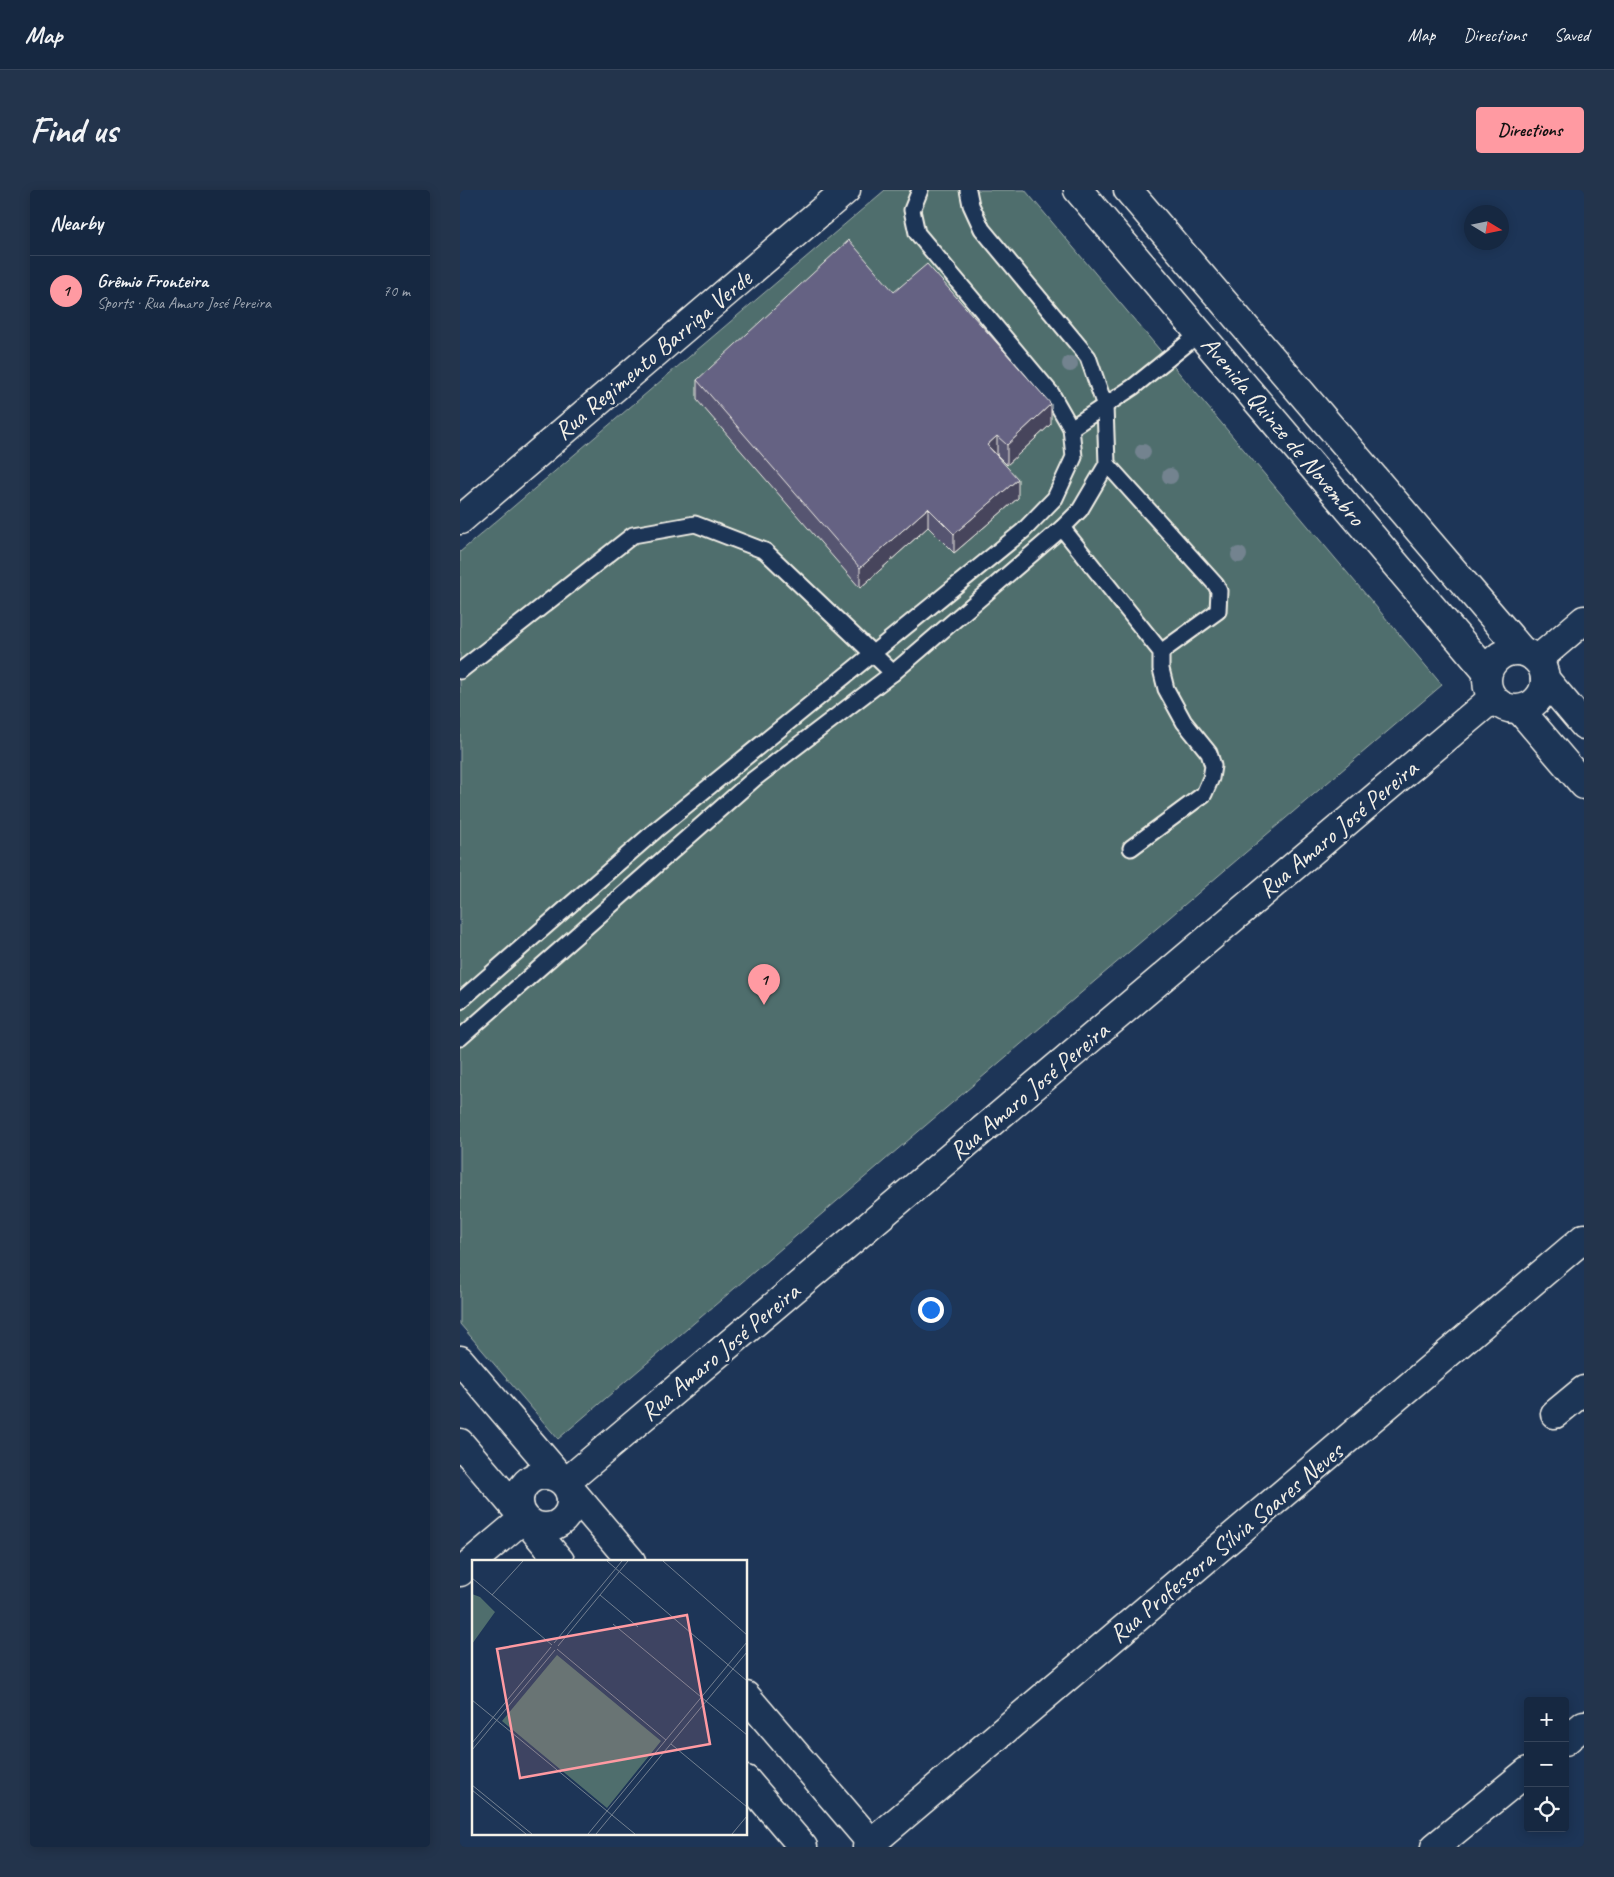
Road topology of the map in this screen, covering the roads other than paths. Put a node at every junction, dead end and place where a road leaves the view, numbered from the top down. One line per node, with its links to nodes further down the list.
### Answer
1 (846, 190): 10 (street, Rua Regimento Barriga Verde)
2 (920, 190): 8 (lane)
3 (968, 190): 7 (lane)
4 (1078, 190): 6 (street, Avenida Quinze de Novembro)
5 (1128, 190): 15 (street, Avenida Quinze de Novembro)
6 (1200, 333): 7 (lane); 17 (street, Avenida Quinze de Novembro)
7 (1105, 406): 8 (lane); 9 (lane)
8 (1071, 428): 14 (lane)
9 (1108, 464): 11 (lane); 13 (lane)
10 (460, 520)
11 (1062, 528): 13 (lane); 18 (lane)
12 (1584, 620): 15 (street)
13 (1161, 652): 24 (lane)
14 (872, 654): 16 (lane); 18 (lane); 23 (lane)
15 (1535, 663): 17 (street); 20 (street); 21 (street, Avenida Quinze de Novembro)
16 (460, 670)
17 (1487, 672): 19 (street)
18 (893, 673): 25 (lane)
19 (1493, 698): 20 (street); 33 (street, Rua Amaro José Pereira)
20 (1520, 710): 22 (street)
21 (1584, 725)
22 (1584, 784)
23 (656, 830): 25 (lane); 26 (lane)
24 (1131, 848)
25 (674, 852): 27 (lane)
26 (460, 1001)
27 (460, 1038)
28 (1584, 1238): 45 (street, Rua Professora Sílvia Soares Neves)
29 (460, 1360): 33 (street)
30 (1584, 1390): 31 (street)
31 (1555, 1414)
32 (460, 1443): 34 (street)
33 (565, 1483): 34 (street); 34 (street); 37 (street)
34 (524, 1518): 35 (street); 36 (street)
35 (474, 1560)
36 (559, 1560)
37 (630, 1560)
38 (472, 1562): 39 (street)
39 (460, 1572)
40 (748, 1698): 45 (street)
41 (1584, 1725): 42 (street)
42 (1569, 1738)
43 (1524, 1774): 47 (street)
44 (748, 1782): 46 (street)
45 (871, 1846)
46 (803, 1847)
47 (1436, 1847)

